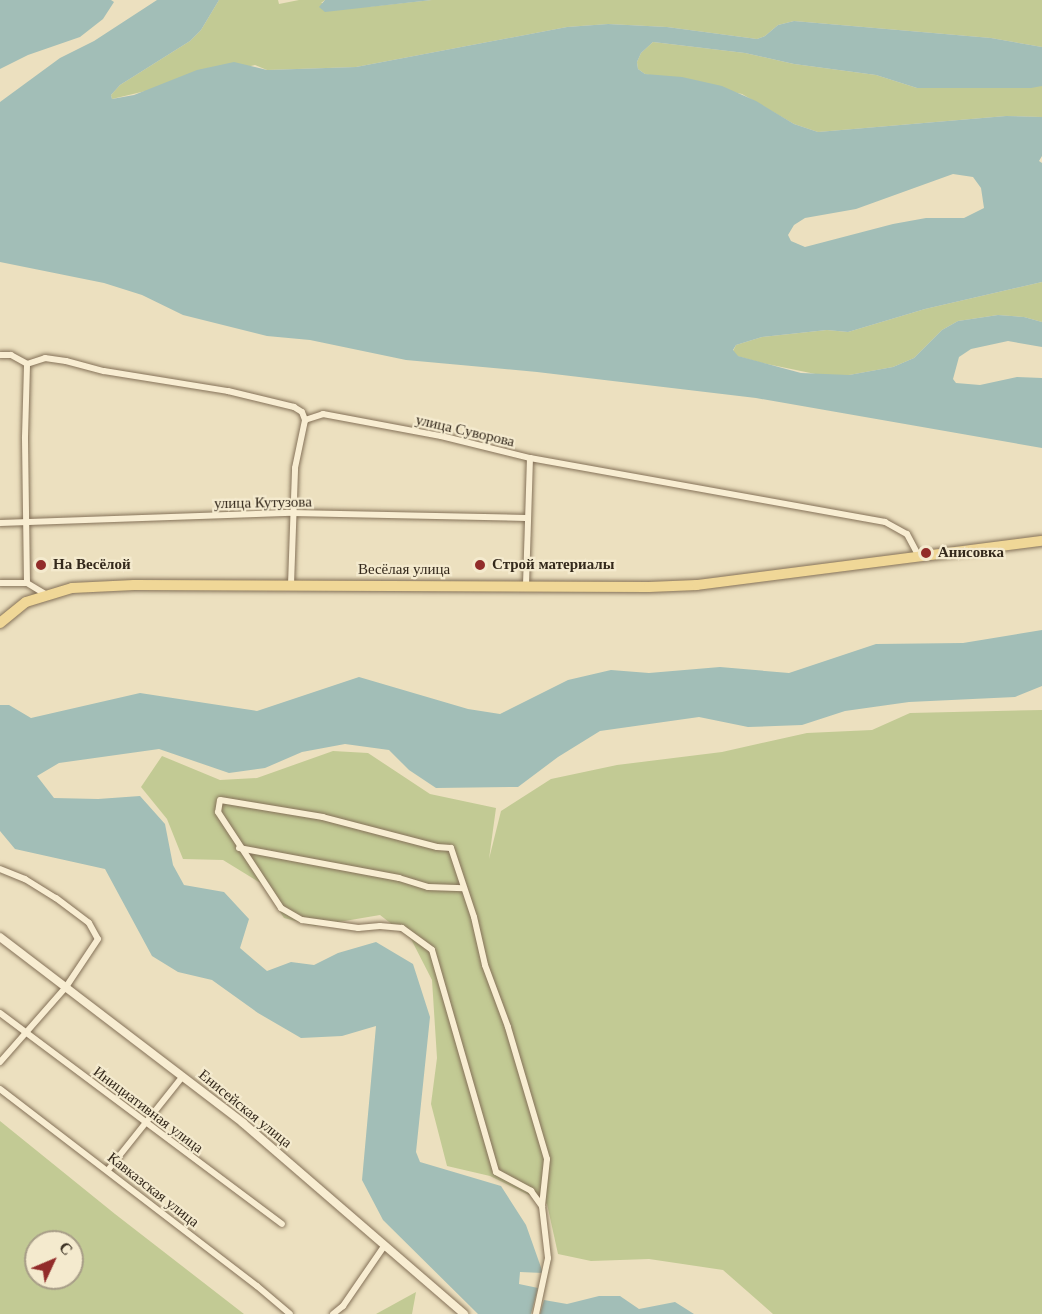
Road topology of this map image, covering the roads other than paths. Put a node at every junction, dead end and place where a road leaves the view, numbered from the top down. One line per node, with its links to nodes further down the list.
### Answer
1 (0, 355): 2 (street)
2 (27, 364): 3 (street); 8 (street)
3 (305, 420): 4 (street, улица Суворова); 5 (street)
4 (530, 458): 6 (street); 10 (street, улица Суворова)
5 (291, 513): 6 (street, улица Кутузова); 8 (street, улица Кутузова); 13 (street)
6 (526, 518): 14 (street)
7 (0, 523): 8 (street, улица Кутузова)
8 (25, 523): 11 (street)
9 (1042, 541): 10 (main road, Весёлая улица)
10 (920, 558): 14 (main road, Весёлая улица)
11 (27, 582): 12 (street); 15 (street)
12 (0, 583)
13 (291, 585): 14 (main road, Весёлая улица); 15 (main road, Весёлая улица)
14 (526, 585)
15 (45, 594): 16 (main road, Весёлая улица)
16 (0, 623)
17 (239, 848): 19 (street); 19 (street); 29 (street)
18 (0, 869): 21 (street)
19 (464, 888): 29 (street)
20 (0, 937): 21 (street, Енисейская улица)
21 (66, 987): 23 (street); 25 (street, Енисейская улица)
22 (0, 1013): 23 (street, Инициативная улица)
23 (26, 1033): 24 (street); 27 (street, Инициативная улица)
24 (0, 1062)
25 (183, 1076): 27 (street); 31 (street, Енисейская улица)
26 (0, 1089): 28 (street, Кавказская улица)
27 (145, 1124): 28 (street); 30 (street, Инициативная улица)
28 (108, 1170): 32 (street, Кавказская улица)
29 (542, 1206): 35 (street)
30 (282, 1224)
31 (385, 1245): 33 (street); 34 (street, Енисейская улица)
32 (290, 1314)
33 (333, 1314)
34 (464, 1314)
35 (536, 1314)

